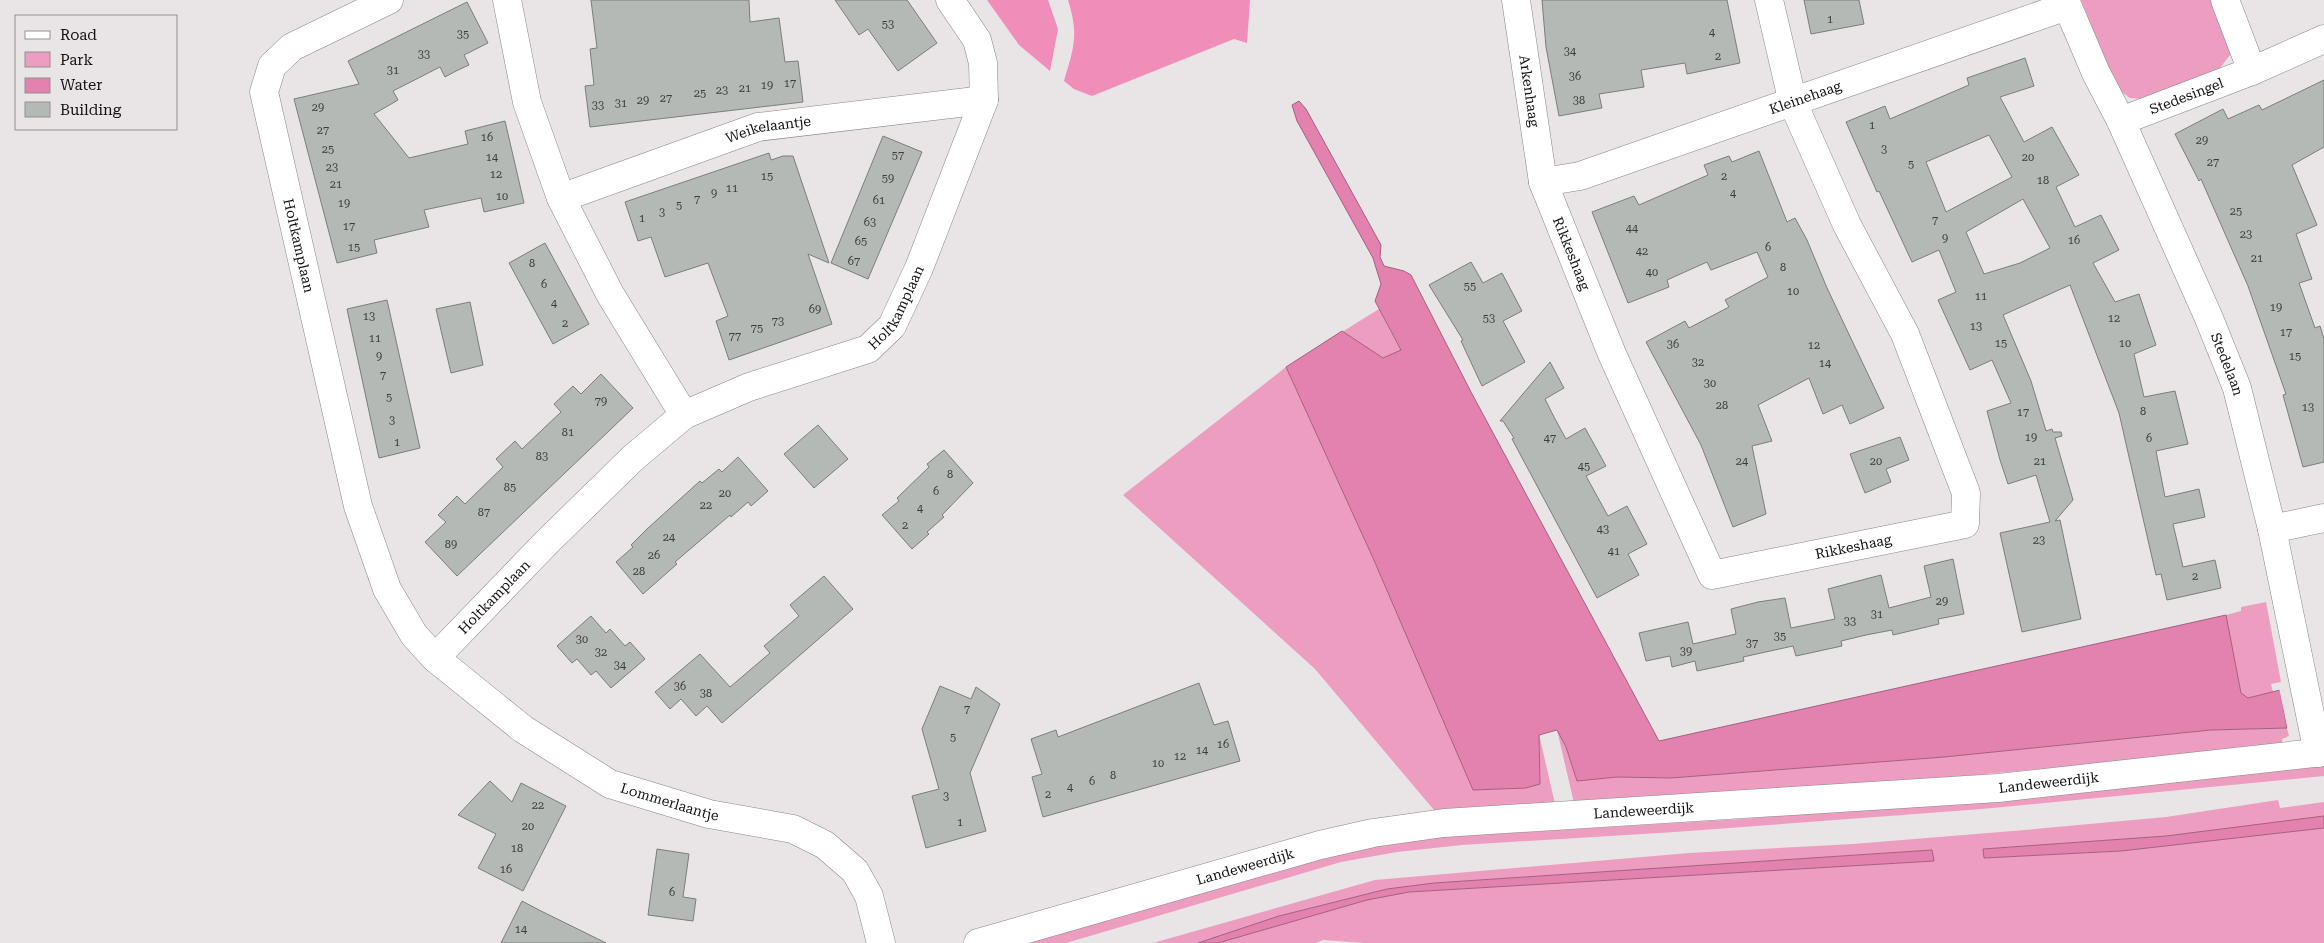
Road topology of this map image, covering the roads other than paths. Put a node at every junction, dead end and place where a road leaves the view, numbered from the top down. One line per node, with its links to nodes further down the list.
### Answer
1 (389, 0): 18 (street, Holtkamplaan)
2 (507, 0): 14 (street)
3 (950, 0): 10 (street, Holtkamplaan)
4 (1516, 0): 13 (street, Arkenhaag)
5 (1769, 0): 11 (street)
6 (2225, 0): 9 (street)
7 (2066, 3): 11 (street, Kleinehaag); 12 (street, Stedelaan)
8 (2324, 39): 9 (street, Stedesingel)
9 (2252, 71): 12 (street, Stedesingel)
10 (984, 100): 14 (street, Weikelaantje); 15 (street, Holtkamplaan)
11 (1793, 103): 13 (street, Kleinehaag); 13 (street, Rikkeshaag)
12 (2121, 121): 17 (street, Stedelaan)
13 (1543, 182)
14 (561, 198): 15 (street)
15 (684, 415): 18 (street, Holtkamplaan)
16 (2324, 518): 17 (street)
17 (2272, 530): 19 (street, Stedelaan)
18 (435, 658): 20 (street, Lommerlaantje)
19 (2319, 745): 21 (street, Landeweerdijk)
20 (882, 943)
21 (978, 943)

